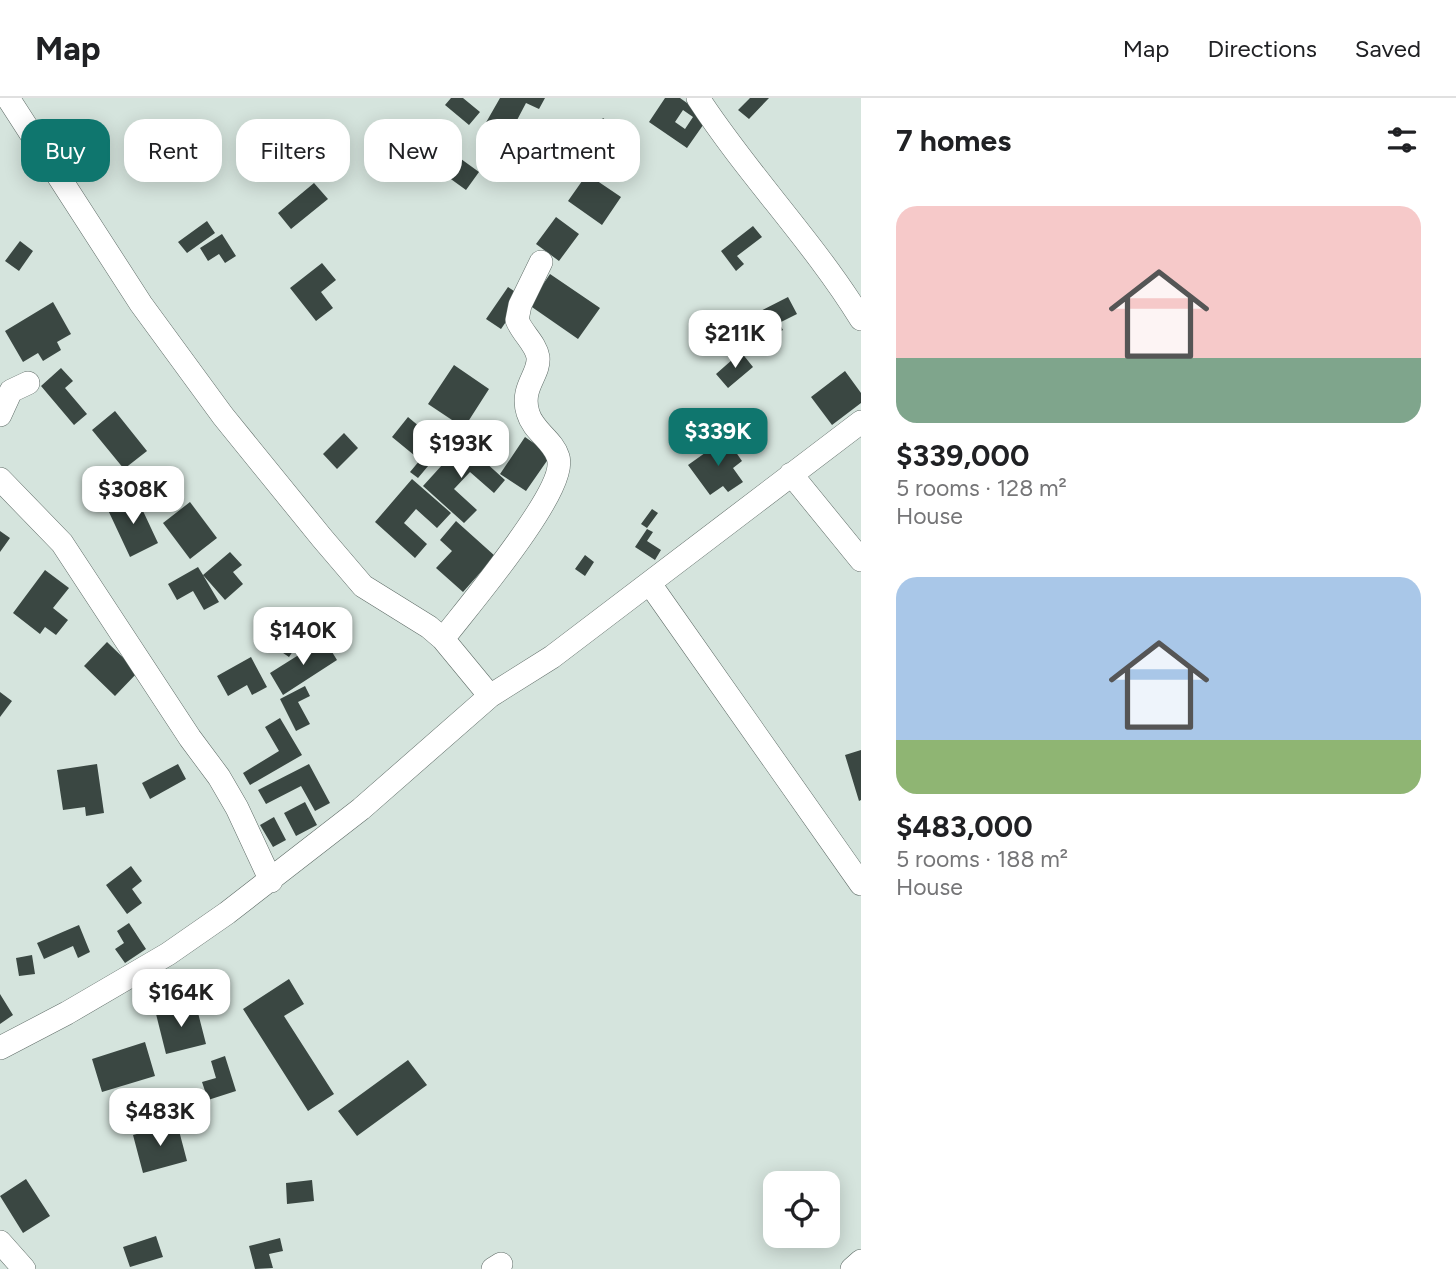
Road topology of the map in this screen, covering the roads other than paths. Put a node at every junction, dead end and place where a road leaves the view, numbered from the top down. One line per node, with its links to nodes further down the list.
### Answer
1 (8, 98): 12 (street)
2 (698, 98): 4 (street)
3 (541, 262): 12 (street)
4 (861, 319)
5 (28, 383): 6 (street)
6 (0, 415)
7 (861, 422): 8 (street)
8 (791, 474): 10 (street); 11 (street)
9 (0, 479): 14 (street)
10 (861, 560)
11 (650, 584): 13 (street); 15 (street)
12 (443, 639): 13 (street)
13 (490, 696): 14 (street)
14 (271, 881): 16 (street)
15 (861, 884)
16 (0, 1048)
17 (0, 1242): 19 (street)
18 (861, 1261): 20 (street)
19 (24, 1269)
20 (852, 1269)

